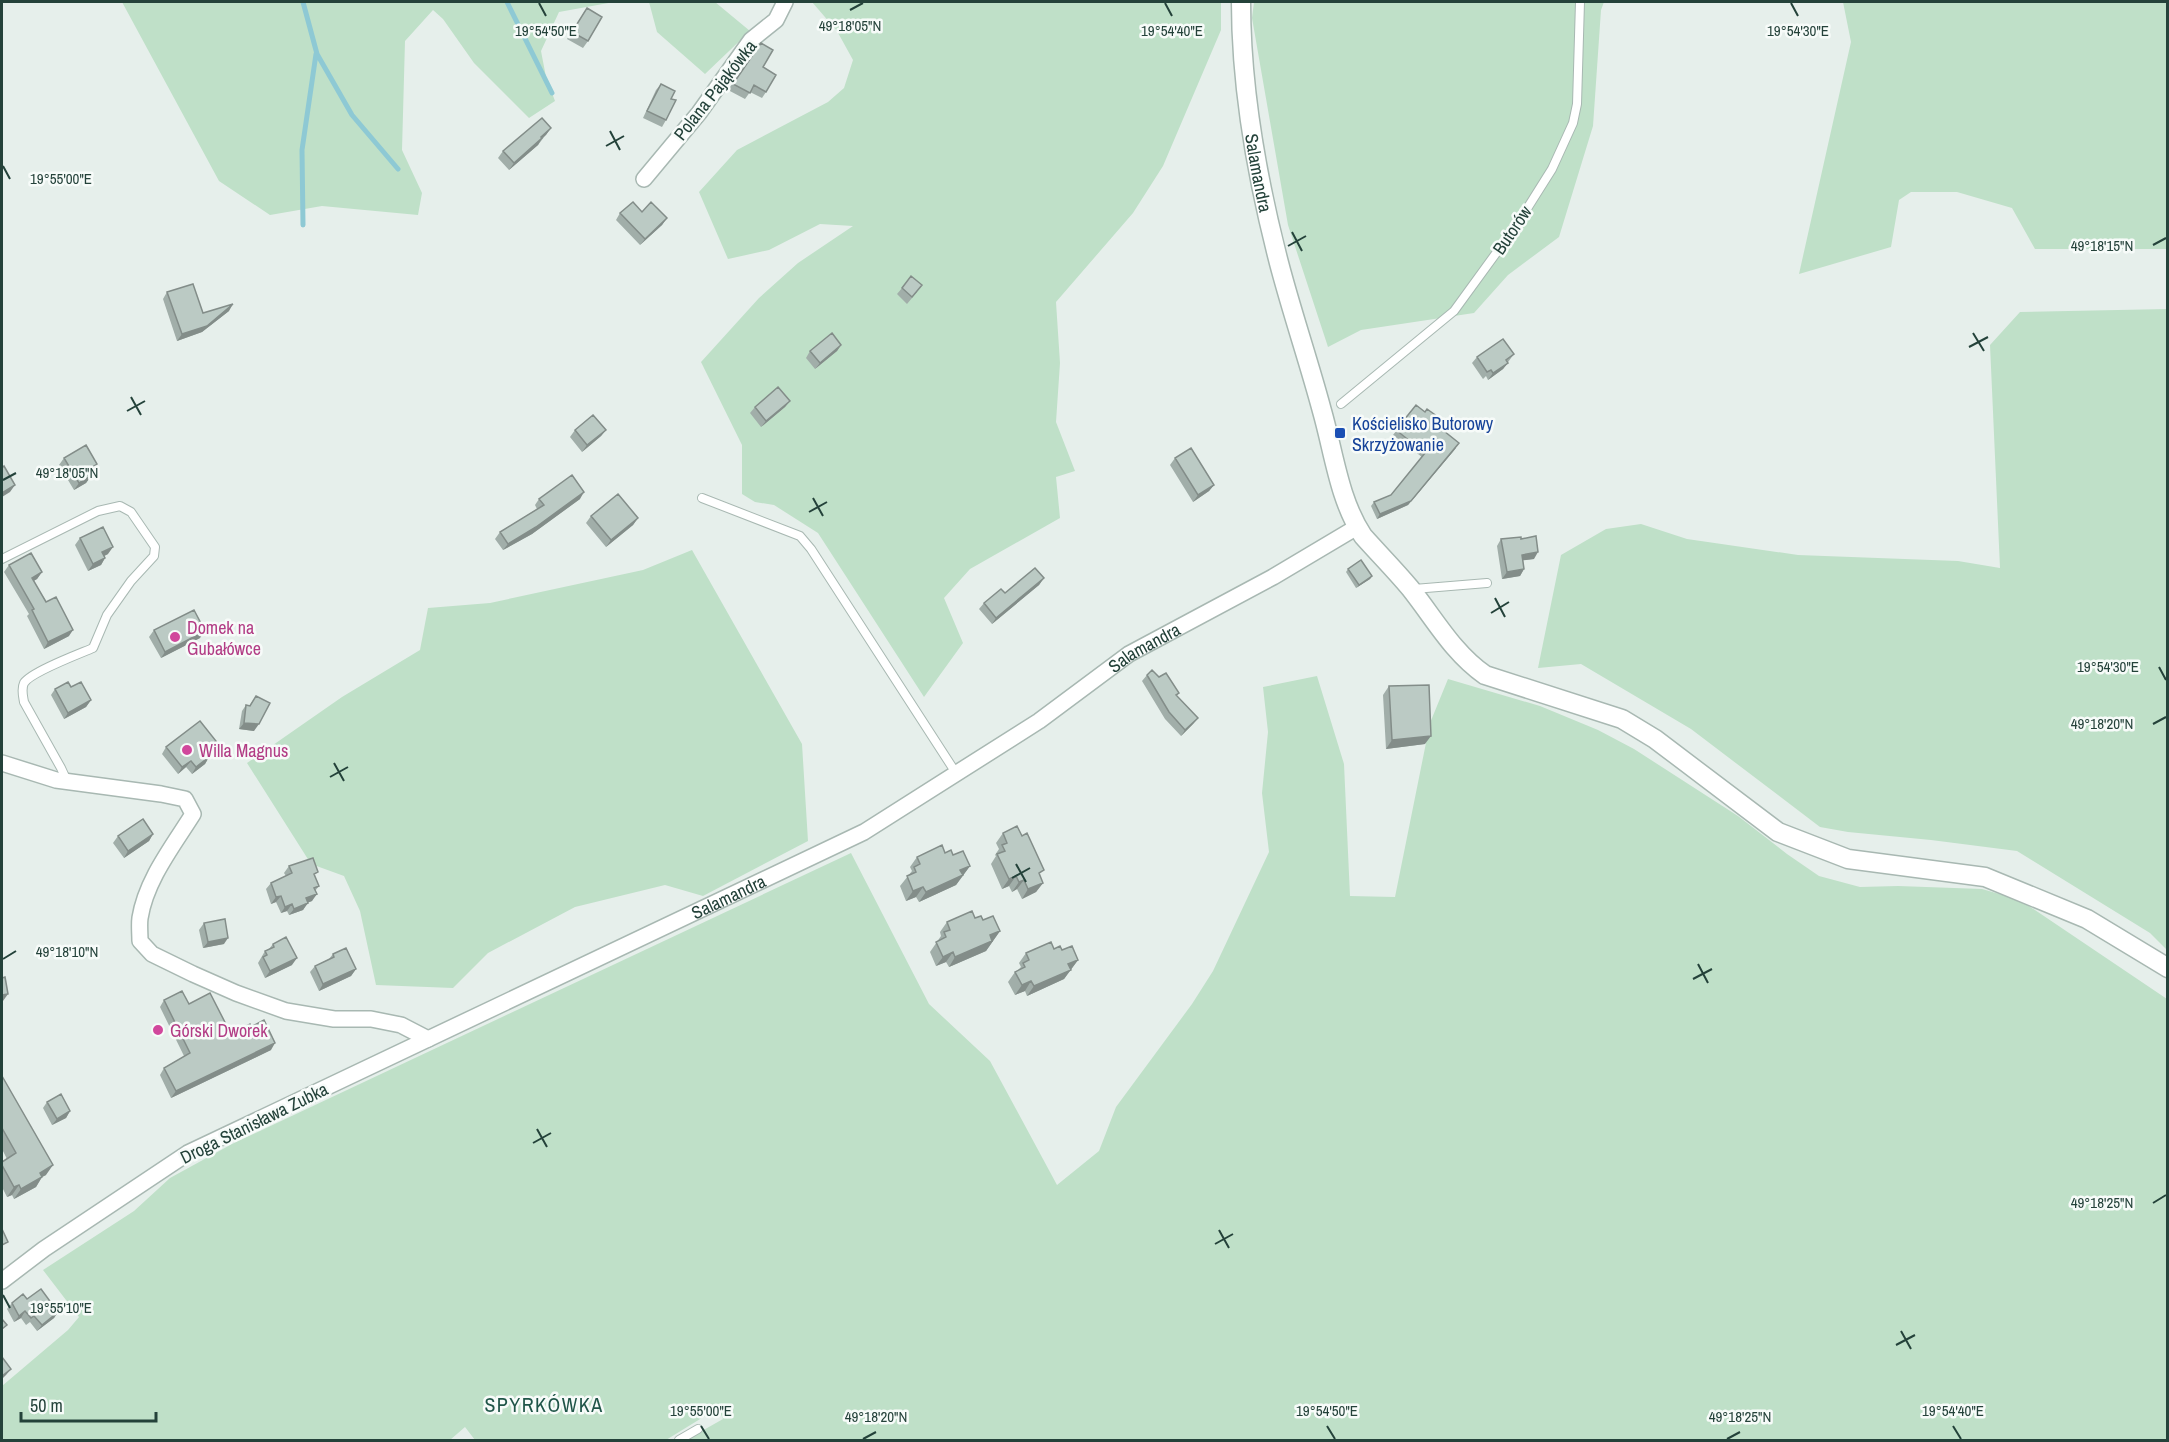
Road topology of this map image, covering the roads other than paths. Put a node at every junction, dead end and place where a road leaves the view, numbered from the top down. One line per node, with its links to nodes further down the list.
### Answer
1 (785, 2): 4 (street, Polana Pająkówka)
2 (1241, 2): 5 (street, Salamandra)
3 (1580, 2): 5 (lane, Butorów)
4 (645, 179)
5 (1333, 407): 7 (street, Salamandra)
6 (702, 498): 12 (lane)
7 (1357, 527): 10 (street); 12 (street, Salamandra)
8 (2, 559): 13 (lane)
9 (1487, 583): 10 (lane)
10 (1411, 590): 14 (street)
11 (2, 763): 13 (street)
12 (956, 773): 15 (street, Salamandra)
13 (67, 781): 16 (street)
14 (2168, 968)
15 (458, 1025): 16 (street, Droga Stanisława Zubka)
16 (428, 1039): 17 (street, Droga Stanisława Zubka)
17 (2, 1281)
18 (698, 1430): 19 (lane)
19 (679, 1440)

